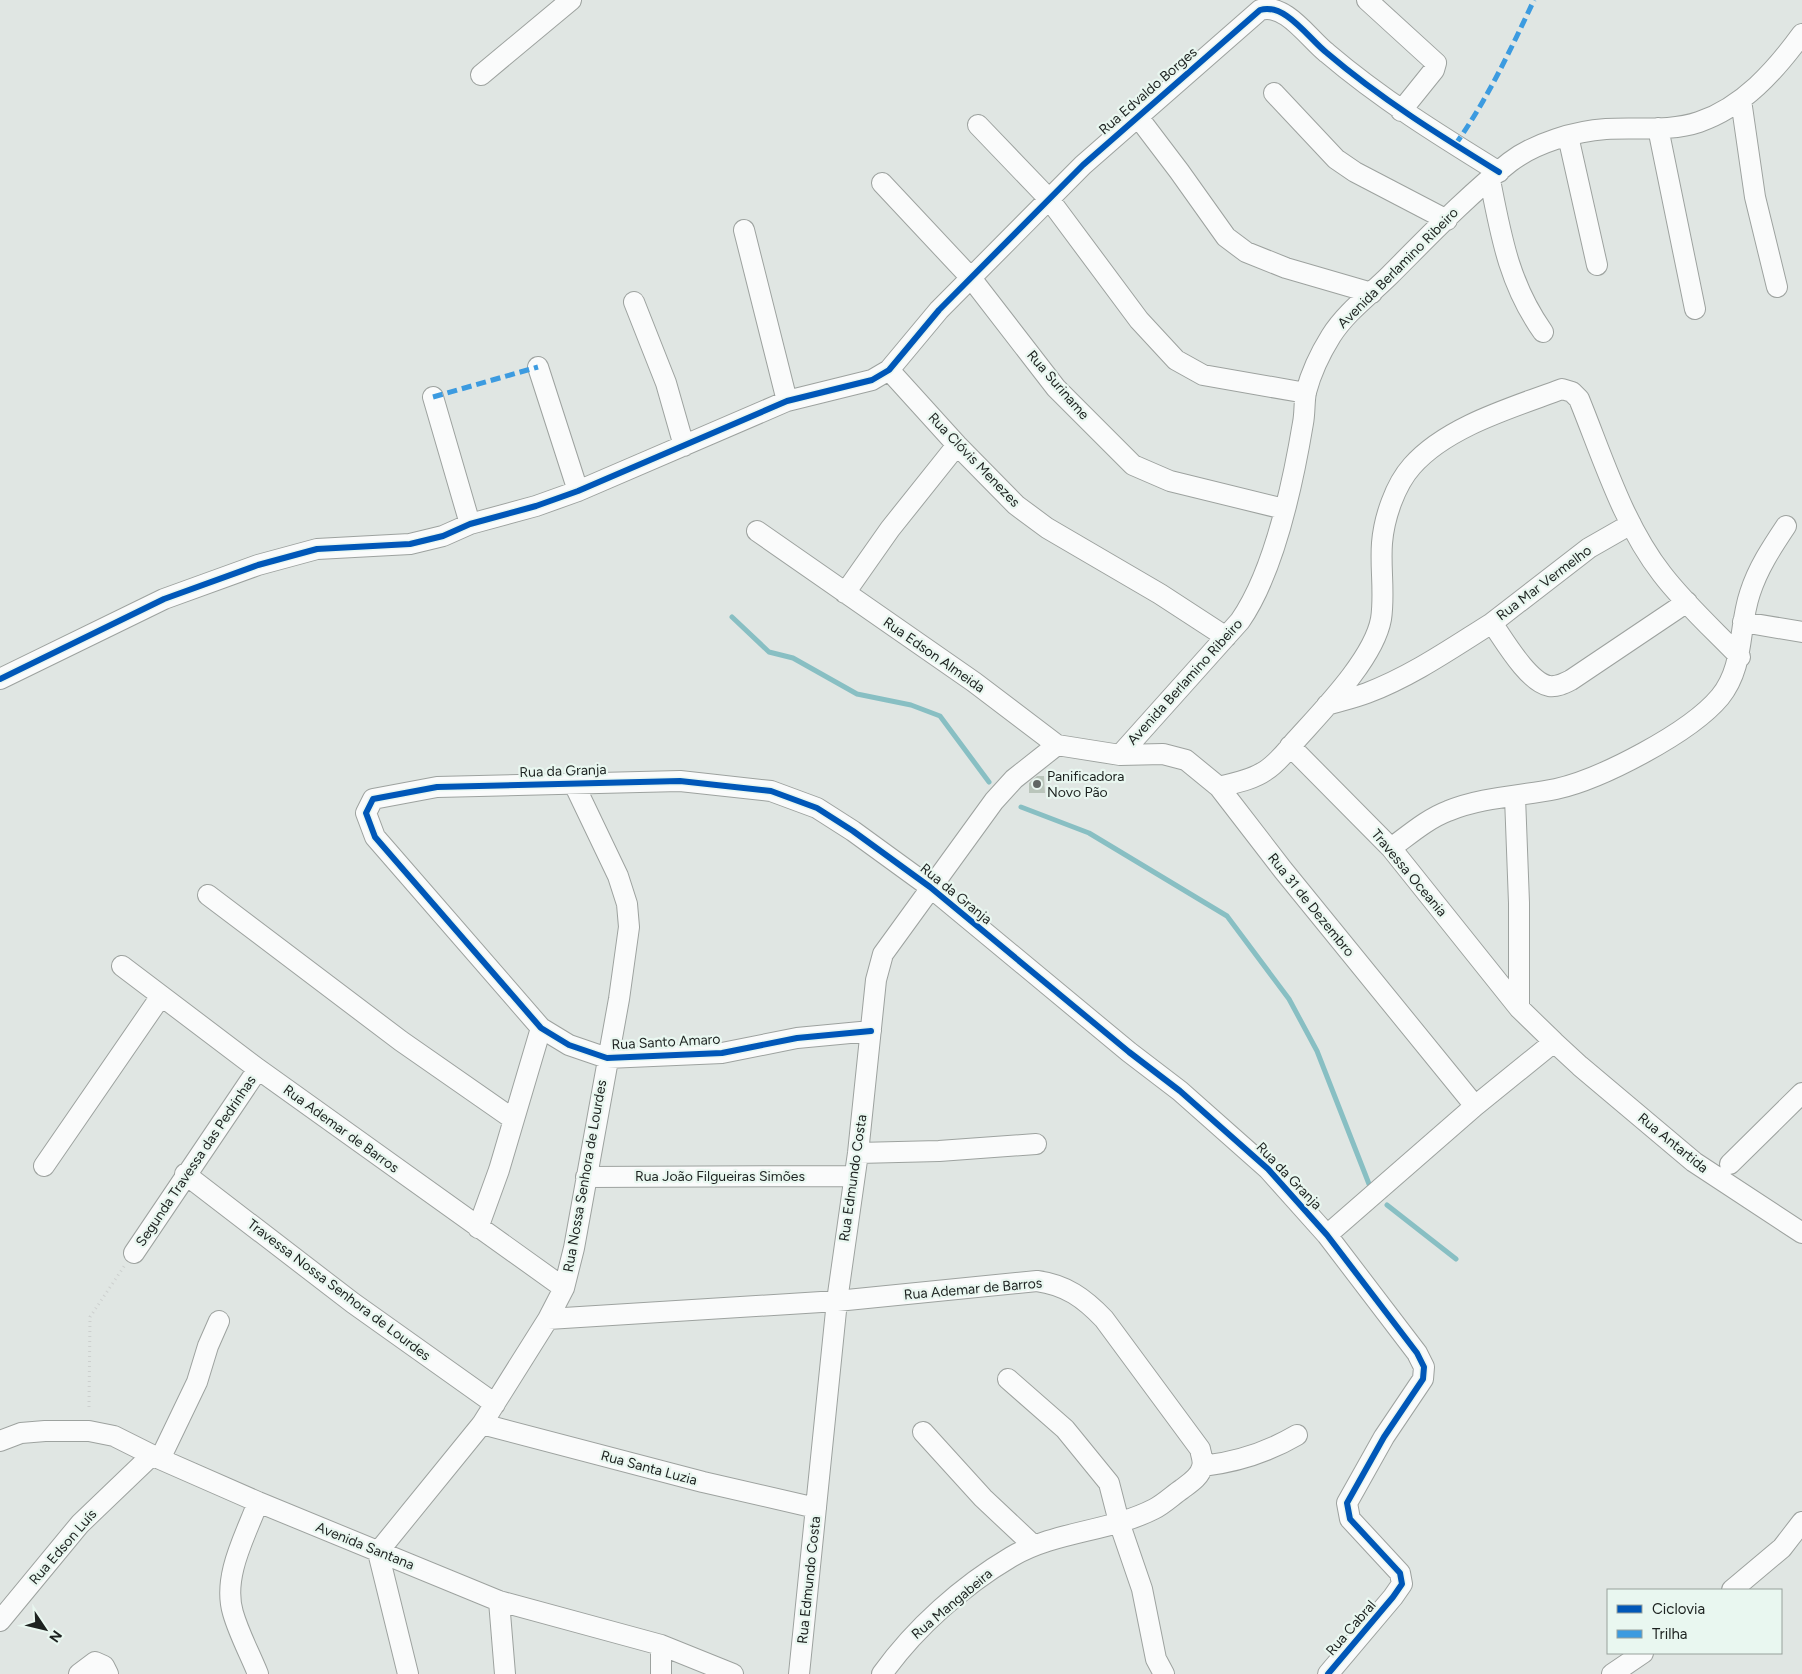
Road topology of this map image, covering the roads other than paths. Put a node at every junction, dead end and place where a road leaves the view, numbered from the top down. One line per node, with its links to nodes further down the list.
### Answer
1 (570, 0): 4 (street)
2 (1366, 0): 7 (street)
3 (1802, 34): 6 (street, Avenida Berlamino Ribeiro)
4 (480, 75)
5 (1274, 93): 15 (street)
6 (1741, 100): 10 (street, Avenida Berlamino Ribeiro); 19 (street)
7 (1401, 111): 8 (street, Rua Edvaldo Borges); 12 (street, Rua Edvaldo Borges)
8 (1138, 117): 14 (street, Rua Edvaldo Borges); 20 (street)
9 (978, 125): 14 (street)
10 (1658, 128): 11 (street, Avenida Berlamino Ribeiro); 22 (street)
11 (1568, 136): 12 (street, Avenida Berlamino Ribeiro); 17 (street)
12 (1495, 176): 15 (street, Avenida Berlamino Ribeiro); 23 (street)
13 (882, 183): 18 (street, Rua Suriname)
14 (1049, 199): 18 (street, Rua Edvaldo Borges); 26 (street)
15 (1447, 220): 20 (street, Avenida Berlamino Ribeiro)
16 (744, 230): 28 (street)
17 (1597, 265)
18 (971, 278): 25 (street, Rua Edvaldo Borges); 32 (street, Rua Suriname)
19 (1776, 287)
20 (1372, 293): 26 (street, Avenida Berlamino Ribeiro)
21 (634, 302): 29 (street)
22 (1695, 309)
23 (1543, 332)
24 (538, 368): 31 (street)
25 (889, 370): 28 (street); 30 (street, Rua Clóvis Menezes)
26 (1306, 393): 32 (street, Avenida Berlamino Ribeiro)
27 (433, 397): 33 (street)
28 (787, 401): 29 (street)
29 (684, 446): 31 (street)
30 (957, 446): 37 (street); 42 (street, Rua Clóvis Menezes)
31 (578, 492): 33 (street)
32 (1284, 508): 42 (street, Avenida Berlamino Ribeiro)
33 (470, 524): 44 (street)
34 (1630, 524): 38 (street); 40 (street, Rua Mar Vermelho); 45 (street)
35 (1786, 526): 39 (street)
36 (757, 531): 37 (street, Rua Edson Almeida)
37 (845, 593): 46 (street, Rua Edson Almeida)
38 (1687, 602): 40 (street, Rua Mar Vermelho); 43 (street)
39 (1743, 622): 41 (street); 43 (street)
40 (1492, 623): 45 (street)
41 (1802, 632)
42 (1226, 637): 48 (street, Avenida Berlamino Ribeiro)
43 (1740, 657): 51 (street)
44 (0, 680)
45 (1327, 706): 47 (street)
46 (1057, 745): 48 (street, Rua Edson Almeida); 54 (street, Rua Edmundo Costa)
47 (1290, 746): 50 (street); 53 (street, Travessa Oceania)
48 (1120, 755): 50 (street, Rua 31 de Dezembro)
49 (574, 784): 52 (street, Rua da Granja); 54 (street, Rua da Granja); 62 (street, Rua Nossa Senhora de Lourdes)
50 (1219, 787): 65 (street, Rua 31 de Dezembro)
51 (1514, 797): 53 (street); 58 (street)
52 (375, 837): 59 (street, Rua Santo Amaro)
53 (1392, 848): 58 (street, Travessa Oceania)
54 (930, 887): 60 (street, Rua Edmundo Costa); 76 (street, Rua da Granja)
55 (208, 895): 66 (street)
56 (122, 966): 57 (street, Rua Ademar de Barros)
57 (161, 996): 63 (street, Rua Ademar de Barros); 70 (street)
58 (1519, 1008): 61 (street, Rua Antartida)
59 (540, 1028): 62 (street, Rua Santo Amaro); 66 (street)
60 (871, 1031): 62 (street, Rua Santo Amaro); 68 (street, Rua Edmundo Costa)
61 (1554, 1042): 65 (street); 75 (street, Rua Antartida)
62 (607, 1058): 73 (street, Rua Nossa Senhora de Lourdes)
63 (258, 1069): 71 (street, Segunda Travessa das Pedrinhas); 74 (street, Rua Ademar de Barros)
64 (1802, 1094): 69 (street)
65 (1475, 1106): 76 (street)
66 (514, 1119): 74 (street)
67 (1036, 1144): 68 (street)
68 (858, 1153): 72 (street, Rua Edmundo Costa)
69 (1730, 1164)
70 (44, 1166)
71 (185, 1174): 77 (street, Segunda Travessa das Pedrinhas); 83 (street, Travessa Nossa Senhora de Lourdes)
72 (854, 1176): 73 (street, Rua João Filgueiras Simões); 79 (street, Rua Edmundo Costa)
73 (586, 1177): 78 (street, Rua Nossa Senhora de Lourdes)
74 (478, 1228): 78 (street, Rua Ademar de Barros)
75 (1802, 1233)
76 (1327, 1235): 97 (street, Rua da Granja)
77 (134, 1253)
78 (564, 1288): 80 (street, Rua Nossa Senhora de Lourdes)
79 (837, 1301): 80 (street, Rua Ademar de Barros); 89 (street, Rua Ademar de Barros); 91 (street, Rua Edmundo Costa)
80 (548, 1319): 83 (street, Rua Nossa Senhora de Lourdes)
81 (219, 1321): 88 (street)
82 (1008, 1379): 92 (street)
83 (495, 1404): 84 (street, Rua Nossa Senhora de Lourdes)
84 (482, 1424): 91 (street, Rua Santa Luzia); 95 (street, Rua Nossa Senhora de Lourdes)
85 (923, 1432): 94 (street)
86 (1297, 1435): 89 (street)
87 (0, 1441): 88 (street, Avenida Santana)
88 (156, 1457): 90 (street, Avenida Santana); 99 (street, Rua Edson Luís)
89 (1203, 1466): 92 (street)
90 (258, 1502): 95 (street, Avenida Santana); 104 (street)
91 (816, 1508): 109 (street, Rua Edmundo Costa)
92 (1119, 1522): 94 (street, Rua Mangabeira); 111 (street)
93 (1802, 1522): 96 (street)
94 (1033, 1545): 110 (street, Rua Mangabeira)
95 (378, 1552): 98 (street, Avenida Santana); 105 (street)
96 (1733, 1589)
97 (1393, 1597): 112 (street, Rua Cabral)
98 (499, 1601): 100 (street, Avenida Santana); 106 (street)
99 (0, 1621)
100 (661, 1645): 107 (street); 108 (street, Avenida Santana)
101 (1642, 1654): 113 (street)
102 (79, 1674): 103 (street)
103 (108, 1674)
104 (258, 1674)
105 (408, 1674)
106 (505, 1674)
107 (661, 1674)
108 (734, 1674)
109 (800, 1674)
110 (882, 1674)
111 (1164, 1674)
112 (1328, 1674)
113 (1612, 1674)

